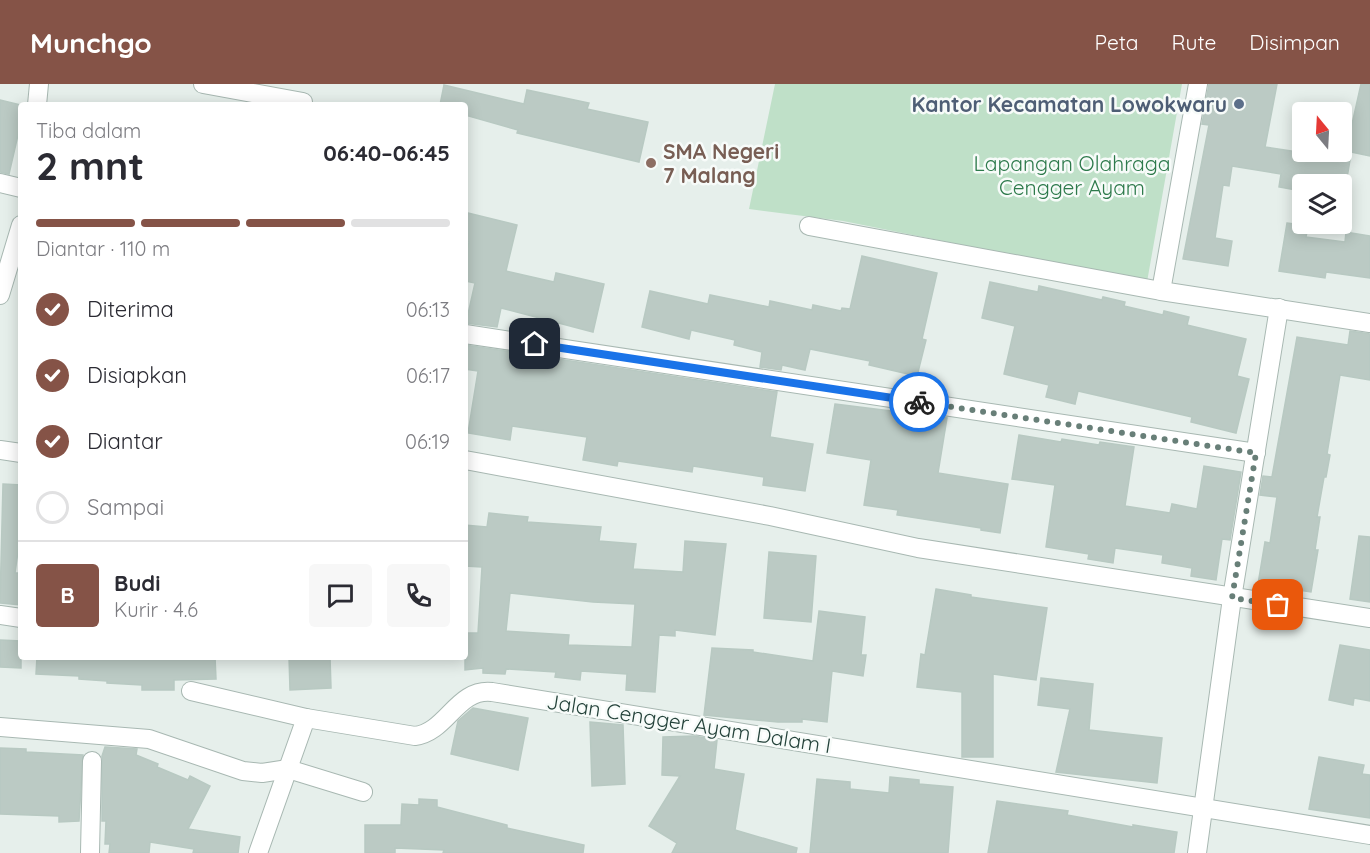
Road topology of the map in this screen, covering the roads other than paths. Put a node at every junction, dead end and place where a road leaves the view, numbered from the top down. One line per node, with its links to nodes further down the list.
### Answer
1 (39, 84): 4 (street)
2 (203, 84): 5 (street)
3 (1198, 84): 11 (street)
4 (37, 102)
5 (303, 102)
6 (0, 183): 7 (street)
7 (18, 187)
8 (809, 226): 11 (street)
9 (18, 240): 10 (street)
10 (9, 287)
11 (1161, 291): 12 (street)
12 (1279, 308): 13 (street); 17 (street)
13 (1370, 323)
14 (468, 334): 17 (street)
15 (0, 450): 16 (street)
16 (18, 453)
17 (1256, 453): 19 (street)
18 (468, 461): 19 (street)
19 (1232, 598): 22 (street); 29 (street)
20 (0, 615): 21 (street)
21 (18, 618)
22 (1370, 618)
23 (191, 691): 24 (street, Jalan Cengger Ayam Dalam I)
24 (306, 718): 27 (street); 29 (street, Jalan Cengger Ayam Dalam I)
25 (0, 727): 27 (street)
26 (92, 761): 31 (street)
27 (286, 773): 28 (street); 32 (street)
28 (363, 792)
29 (1204, 810): 30 (street, Jalan Cengger Ayam Dalam I); 33 (street)
30 (1370, 835)
31 (90, 853)
32 (258, 853)
33 (1197, 853)

